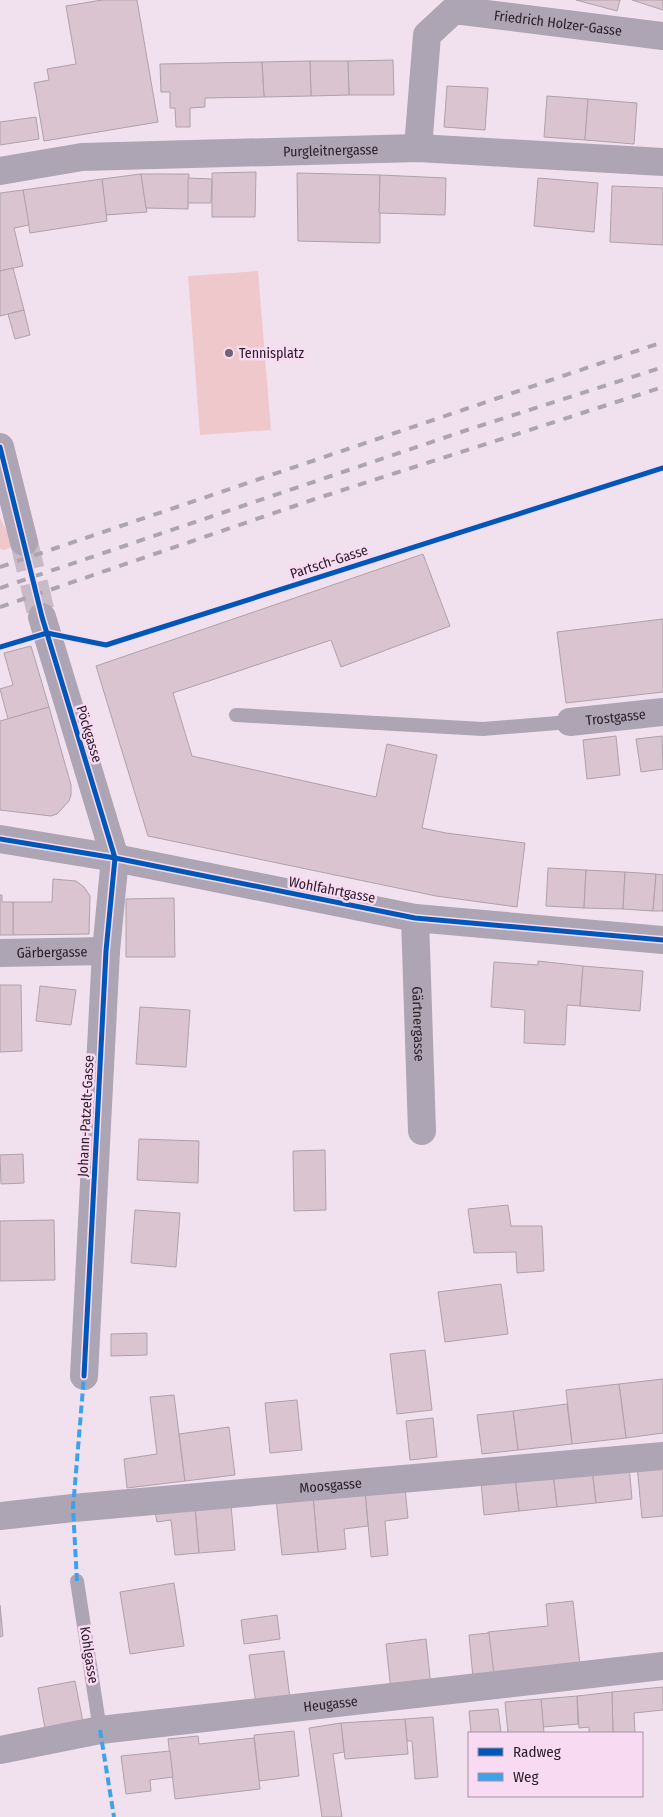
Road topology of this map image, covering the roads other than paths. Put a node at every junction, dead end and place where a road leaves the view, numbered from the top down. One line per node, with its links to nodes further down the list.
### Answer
1 (663, 36): 2 (street, Friedrich Holzer-Gasse)
2 (418, 148): 3 (street, Purgleitnergasse); 4 (street, Purgleitnergasse)
3 (663, 162)
4 (0, 171)
5 (0, 448): 6 (street)
6 (24, 542)
7 (42, 617): 12 (street, Pöckgasse)
8 (663, 712): 10 (street, Trostgasse)
9 (236, 715): 10 (lane)
10 (570, 722)
11 (0, 839): 12 (street, Wohlfahrtgasse)
12 (115, 858): 13 (street, Wohlfahrtgasse); 15 (street, Johann-Patzelt-Gasse)
13 (415, 918): 14 (street, Wohlfahrtgasse); 17 (street, Gärtnergasse)
14 (663, 940)
15 (106, 951): 16 (street, Gärbergasse); 18 (street, Johann-Patzelt-Gasse)
16 (0, 953)
17 (422, 1131)
18 (84, 1376)
19 (663, 1456): 20 (street, Moosgasse)
20 (0, 1516)
21 (77, 1581): 23 (lane, Kohlgasse)
22 (663, 1666): 23 (street, Heugasse)
23 (100, 1730): 24 (street, Heugasse)
24 (0, 1750)

